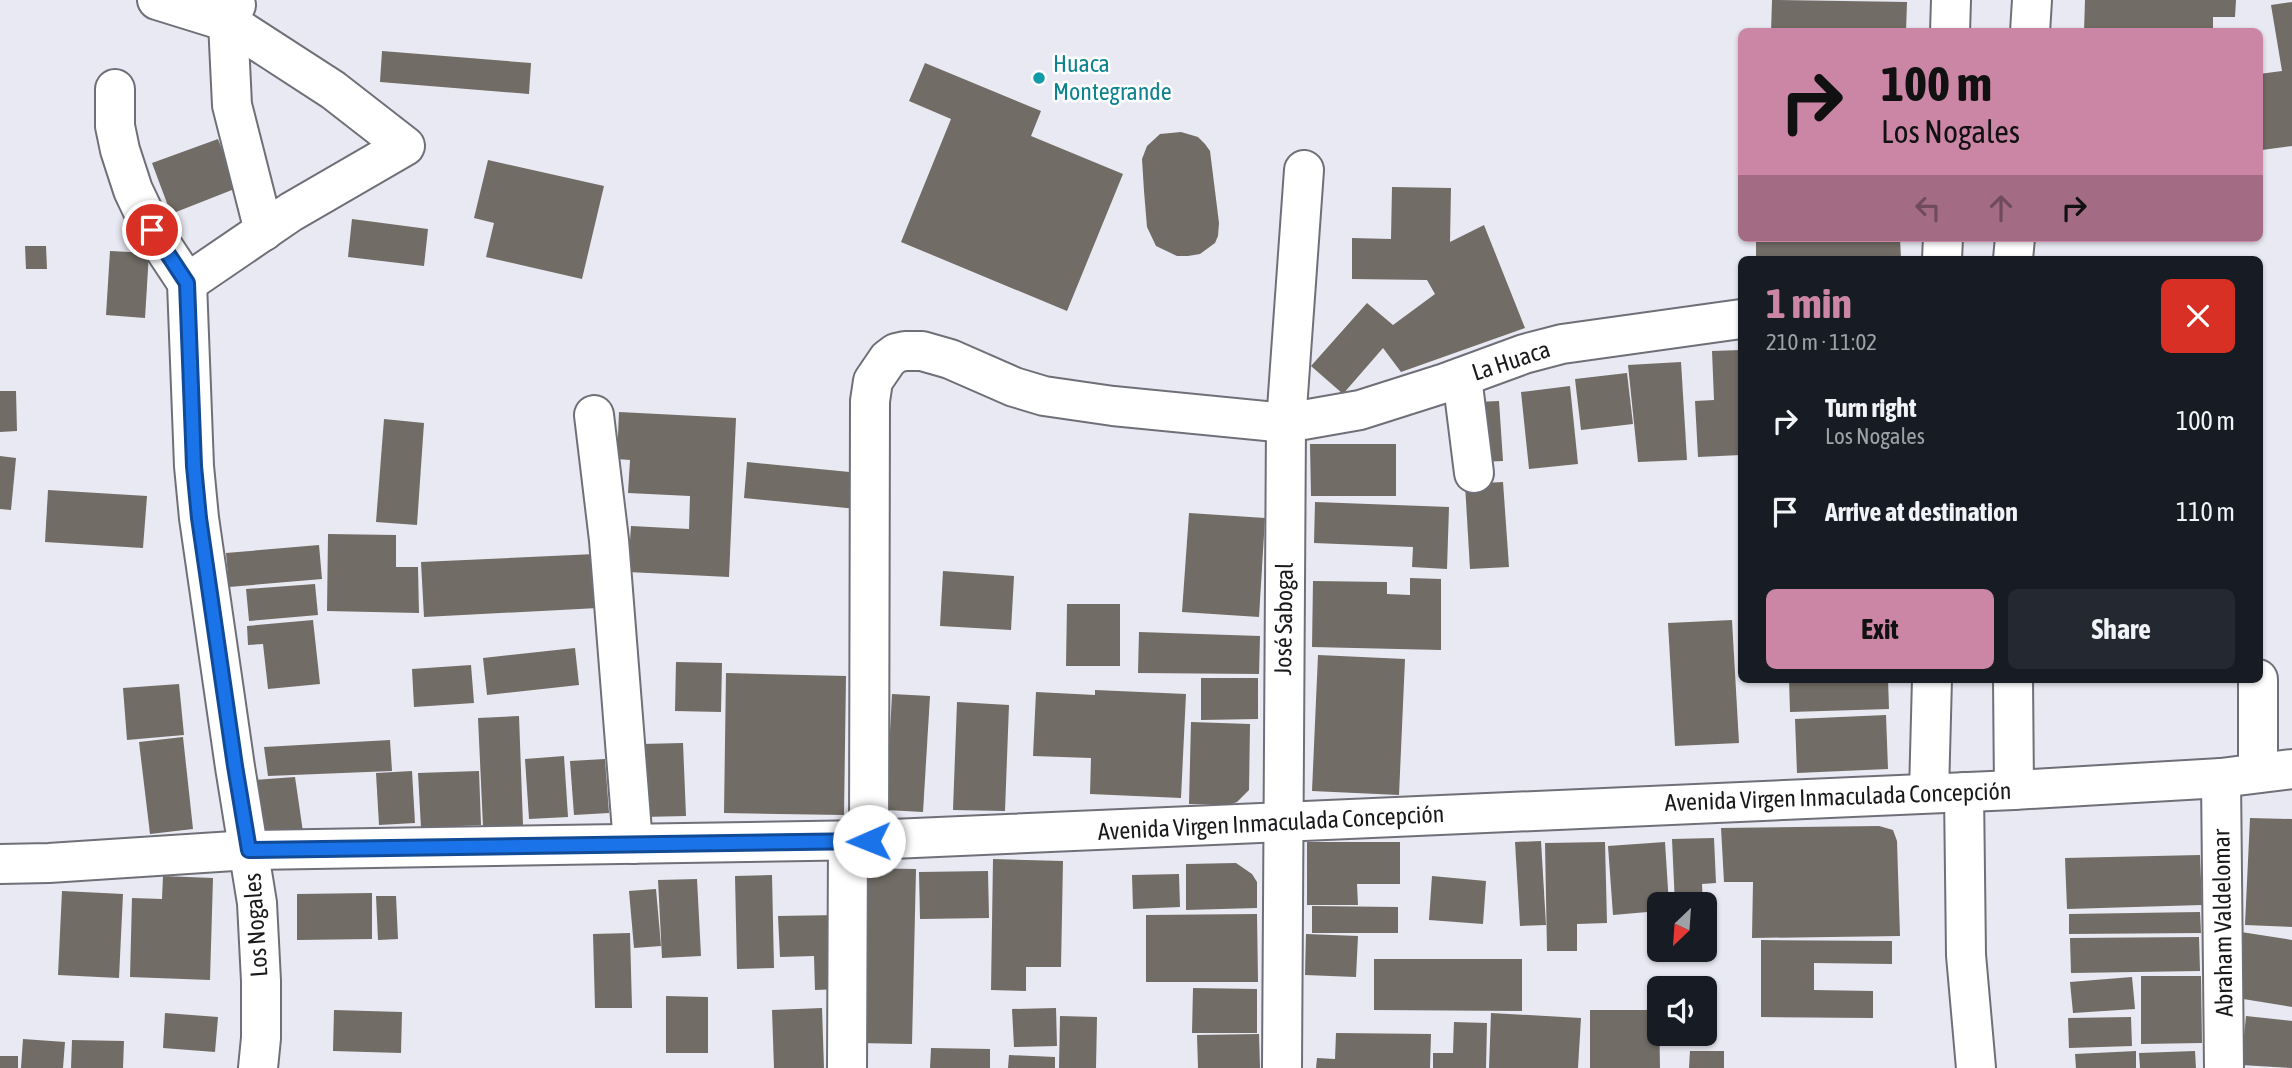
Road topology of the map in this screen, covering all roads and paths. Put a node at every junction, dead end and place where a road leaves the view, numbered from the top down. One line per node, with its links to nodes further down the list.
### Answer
1 (157, 0): 4 (street)
2 (1951, 0): 5 (street)
3 (2032, 0): 6 (street)
4 (234, 11): 9 (street); 9 (street)
5 (1950, 28)
6 (2030, 28)
7 (116, 89): 10 (street)
8 (1304, 170): 14 (street, José Sabogal)
9 (264, 231): 10 (street)
10 (187, 283): 26 (street, Los Nogales)
11 (1738, 319): 12 (street, La Huaca)
12 (1462, 377): 14 (street, La Huaca); 15 (street)
13 (594, 415): 25 (street)
14 (1286, 423): 23 (street, José Sabogal); 24 (street, La Huaca)
15 (1474, 473)
16 (1933, 683): 22 (street)
17 (2013, 683): 21 (street)
18 (2259, 683): 19 (street)
19 (2275, 771): 20 (street, Avenida Virgen Inmaculada Concepción)
20 (2221, 778): 21 (street, Avenida Virgen Inmaculada Concepción); 32 (street, Abraham Valdelomar)
21 (2014, 790): 22 (street, Avenida Virgen Inmaculada Concepción)
22 (1947, 793): 23 (street, Avenida Virgen Inmaculada Concepción); 31 (street)
23 (1283, 822): 24 (street, Avenida Virgen Inmaculada Concepción); 30 (street, José Sabogal)
24 (859, 841): 25 (street, Avenida Virgen Inmaculada Concepción); 29 (street)
25 (633, 844): 26 (street, Avenida Virgen Inmaculada Concepción)
26 (249, 850): 27 (street, Avenida Virgen Inmaculada Concepción); 28 (street, Los Nogales)
27 (0, 864)
28 (258, 1068)
29 (847, 1068)
30 (1282, 1068)
31 (1976, 1068)
32 (2224, 1068)

